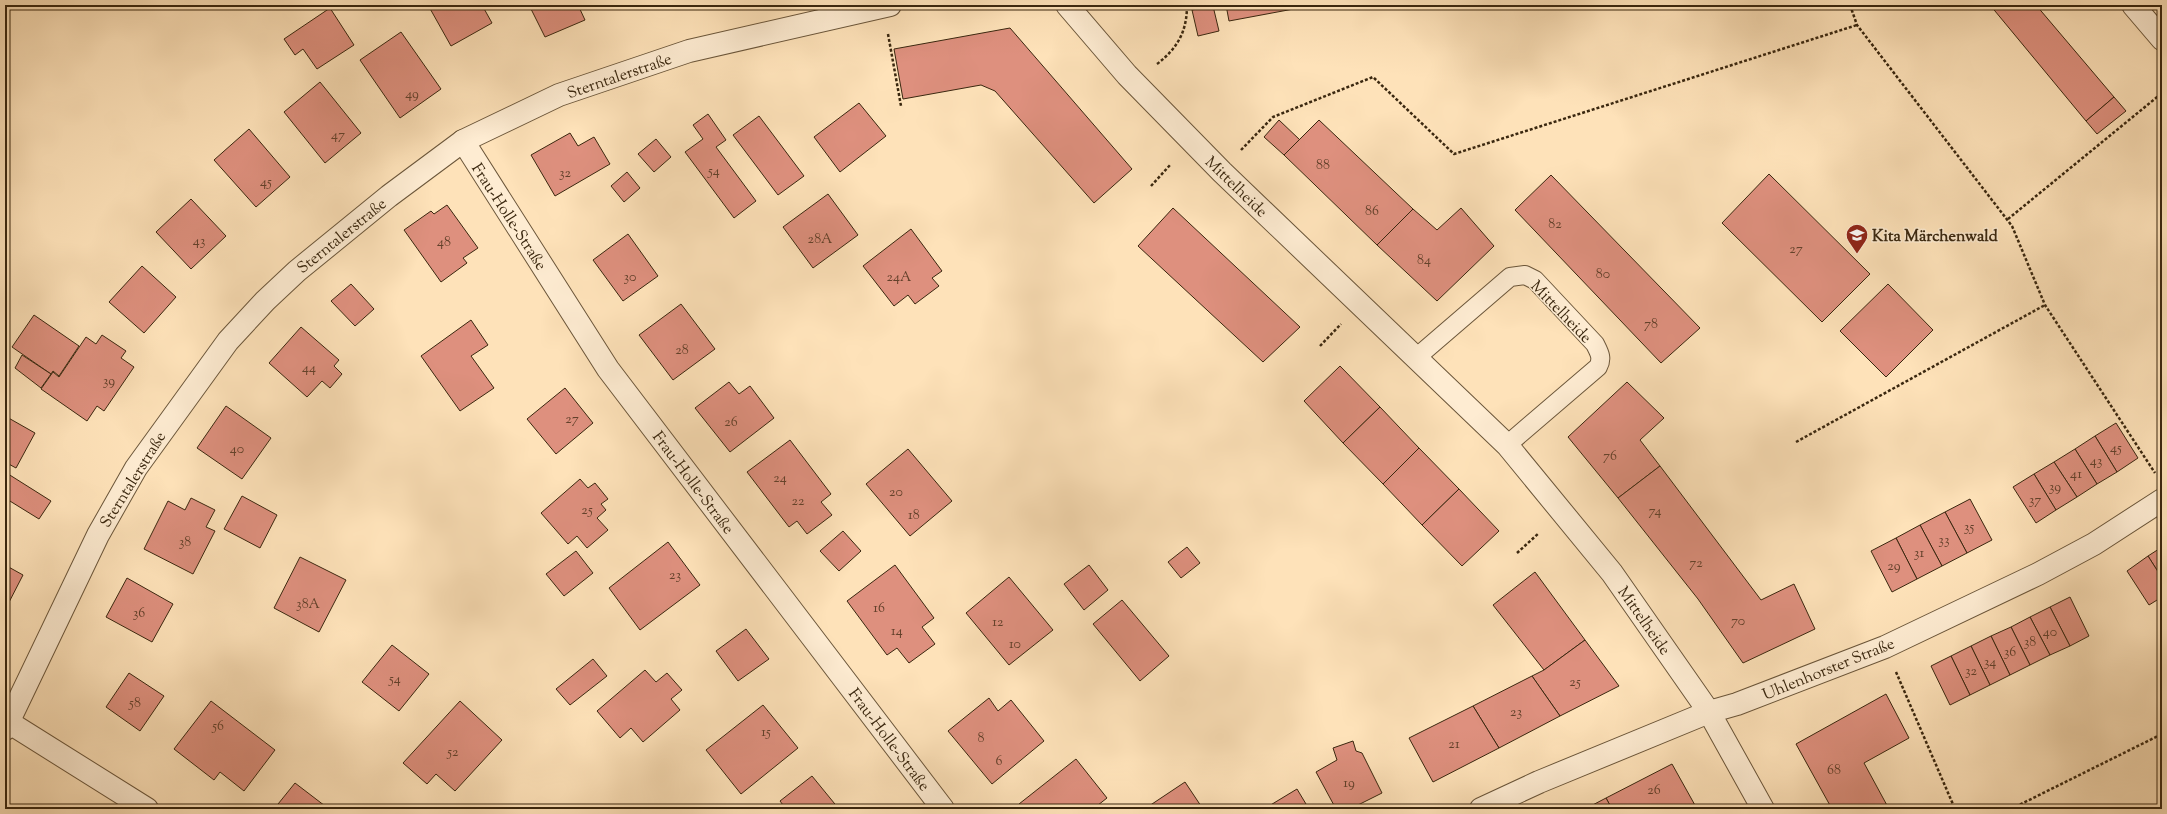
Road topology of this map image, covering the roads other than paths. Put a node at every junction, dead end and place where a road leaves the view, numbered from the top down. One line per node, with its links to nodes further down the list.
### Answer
1 (890, 5): 5 (street, Sterntalerstraße)
2 (1067, 5): 6 (street, Mittelheide)
3 (2133, 5): 4 (street)
4 (2162, 39)
5 (463, 141): 10 (street, Sterntalerstraße); 12 (street, Frau-Holle-Straße)
6 (1417, 357): 7 (street, Mittelheide); 7 (lane, Mittelheide)
7 (1507, 445): 9 (street, Mittelheide)
8 (2162, 500): 9 (street, Uhlenhorster Straße)
9 (1709, 712): 13 (street, Uhlenhorster Straße); 14 (street, Mittelheide)
10 (6, 724): 11 (street)
11 (147, 809)
12 (943, 809)
13 (1481, 809)
14 (1763, 809)

